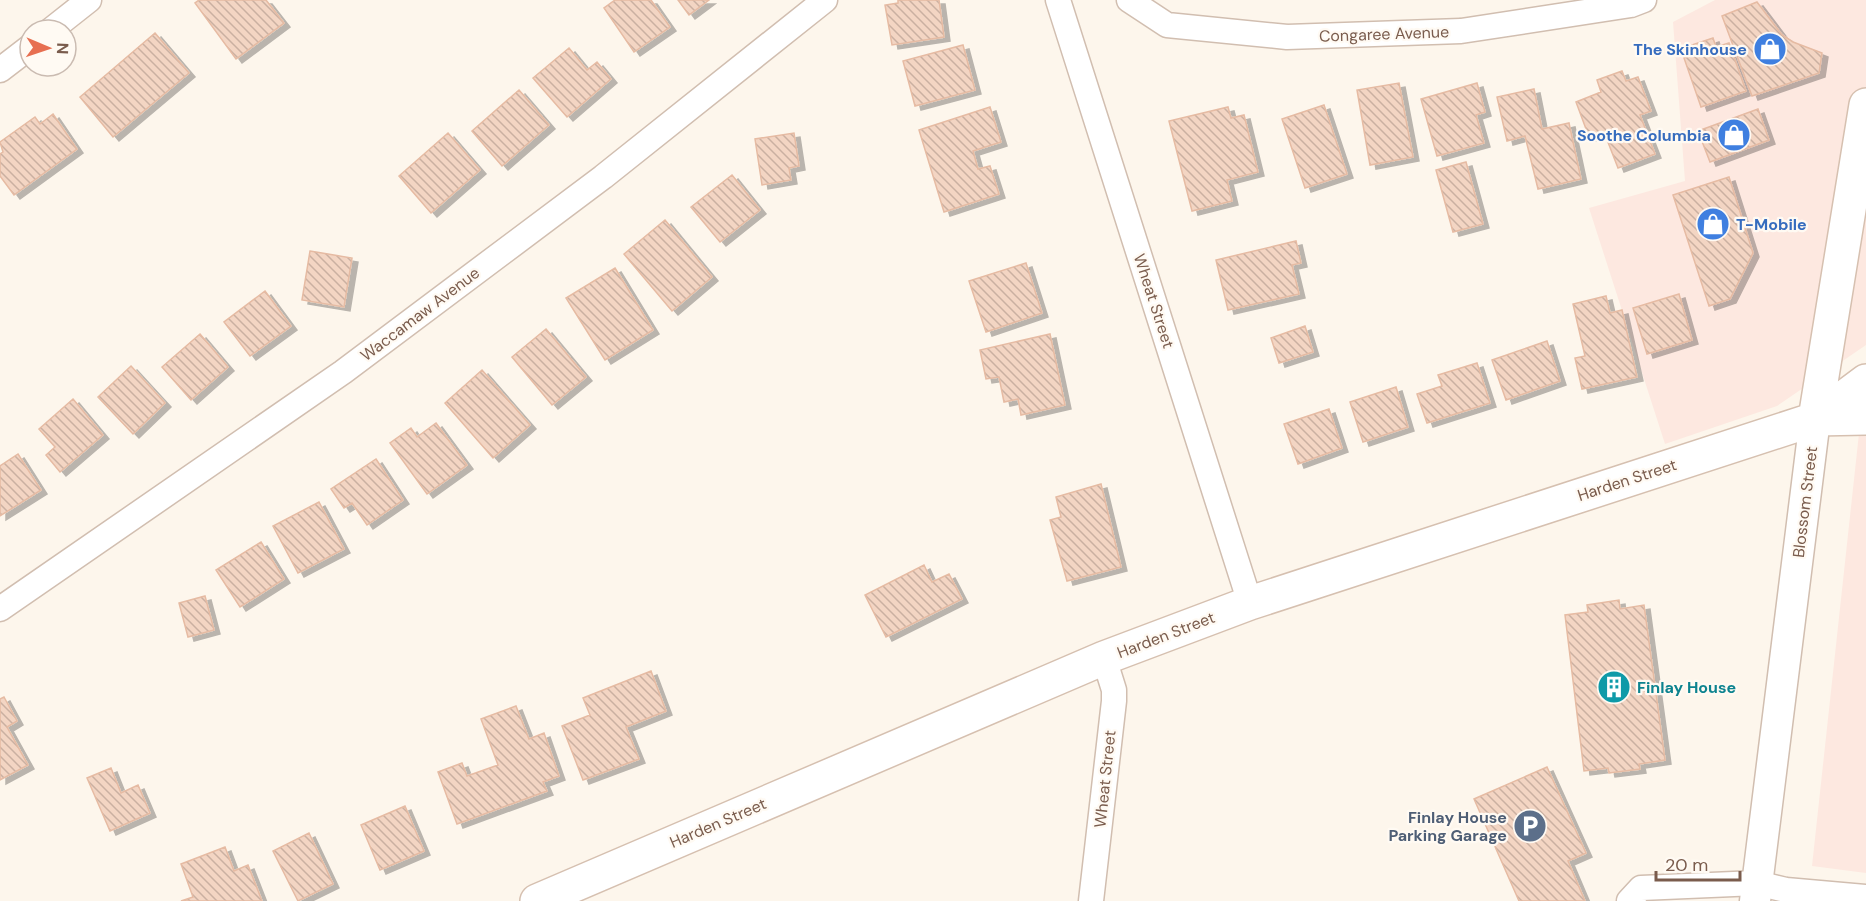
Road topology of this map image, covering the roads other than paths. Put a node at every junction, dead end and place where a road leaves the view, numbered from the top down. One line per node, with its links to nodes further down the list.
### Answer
1 (89, 0): 6 (street)
2 (825, 0): 14 (street, Waccamaw Avenue)
3 (1058, 0): 13 (street, Wheat Street)
4 (1130, 0): 5 (street, Congaree Avenue)
5 (1644, 0)
6 (66, 18)
7 (18, 56): 8 (street)
8 (0, 70)
9 (1866, 105): 12 (main road, Blossom Street)
10 (1866, 381): 12 (main road, Harden Street)
11 (1866, 418): 12 (main road, Harden Street)
12 (1815, 419): 13 (main road, Harden Street); 16 (street, Blossom Street)
13 (1251, 603): 15 (main road, Harden Street)
14 (0, 609)
15 (1104, 658): 18 (main road, Harden Street); 19 (street, Wheat Street)
16 (1756, 892): 17 (street); 20 (street)
17 (1866, 897)
18 (537, 901)
19 (1091, 901)
20 (1629, 901)

